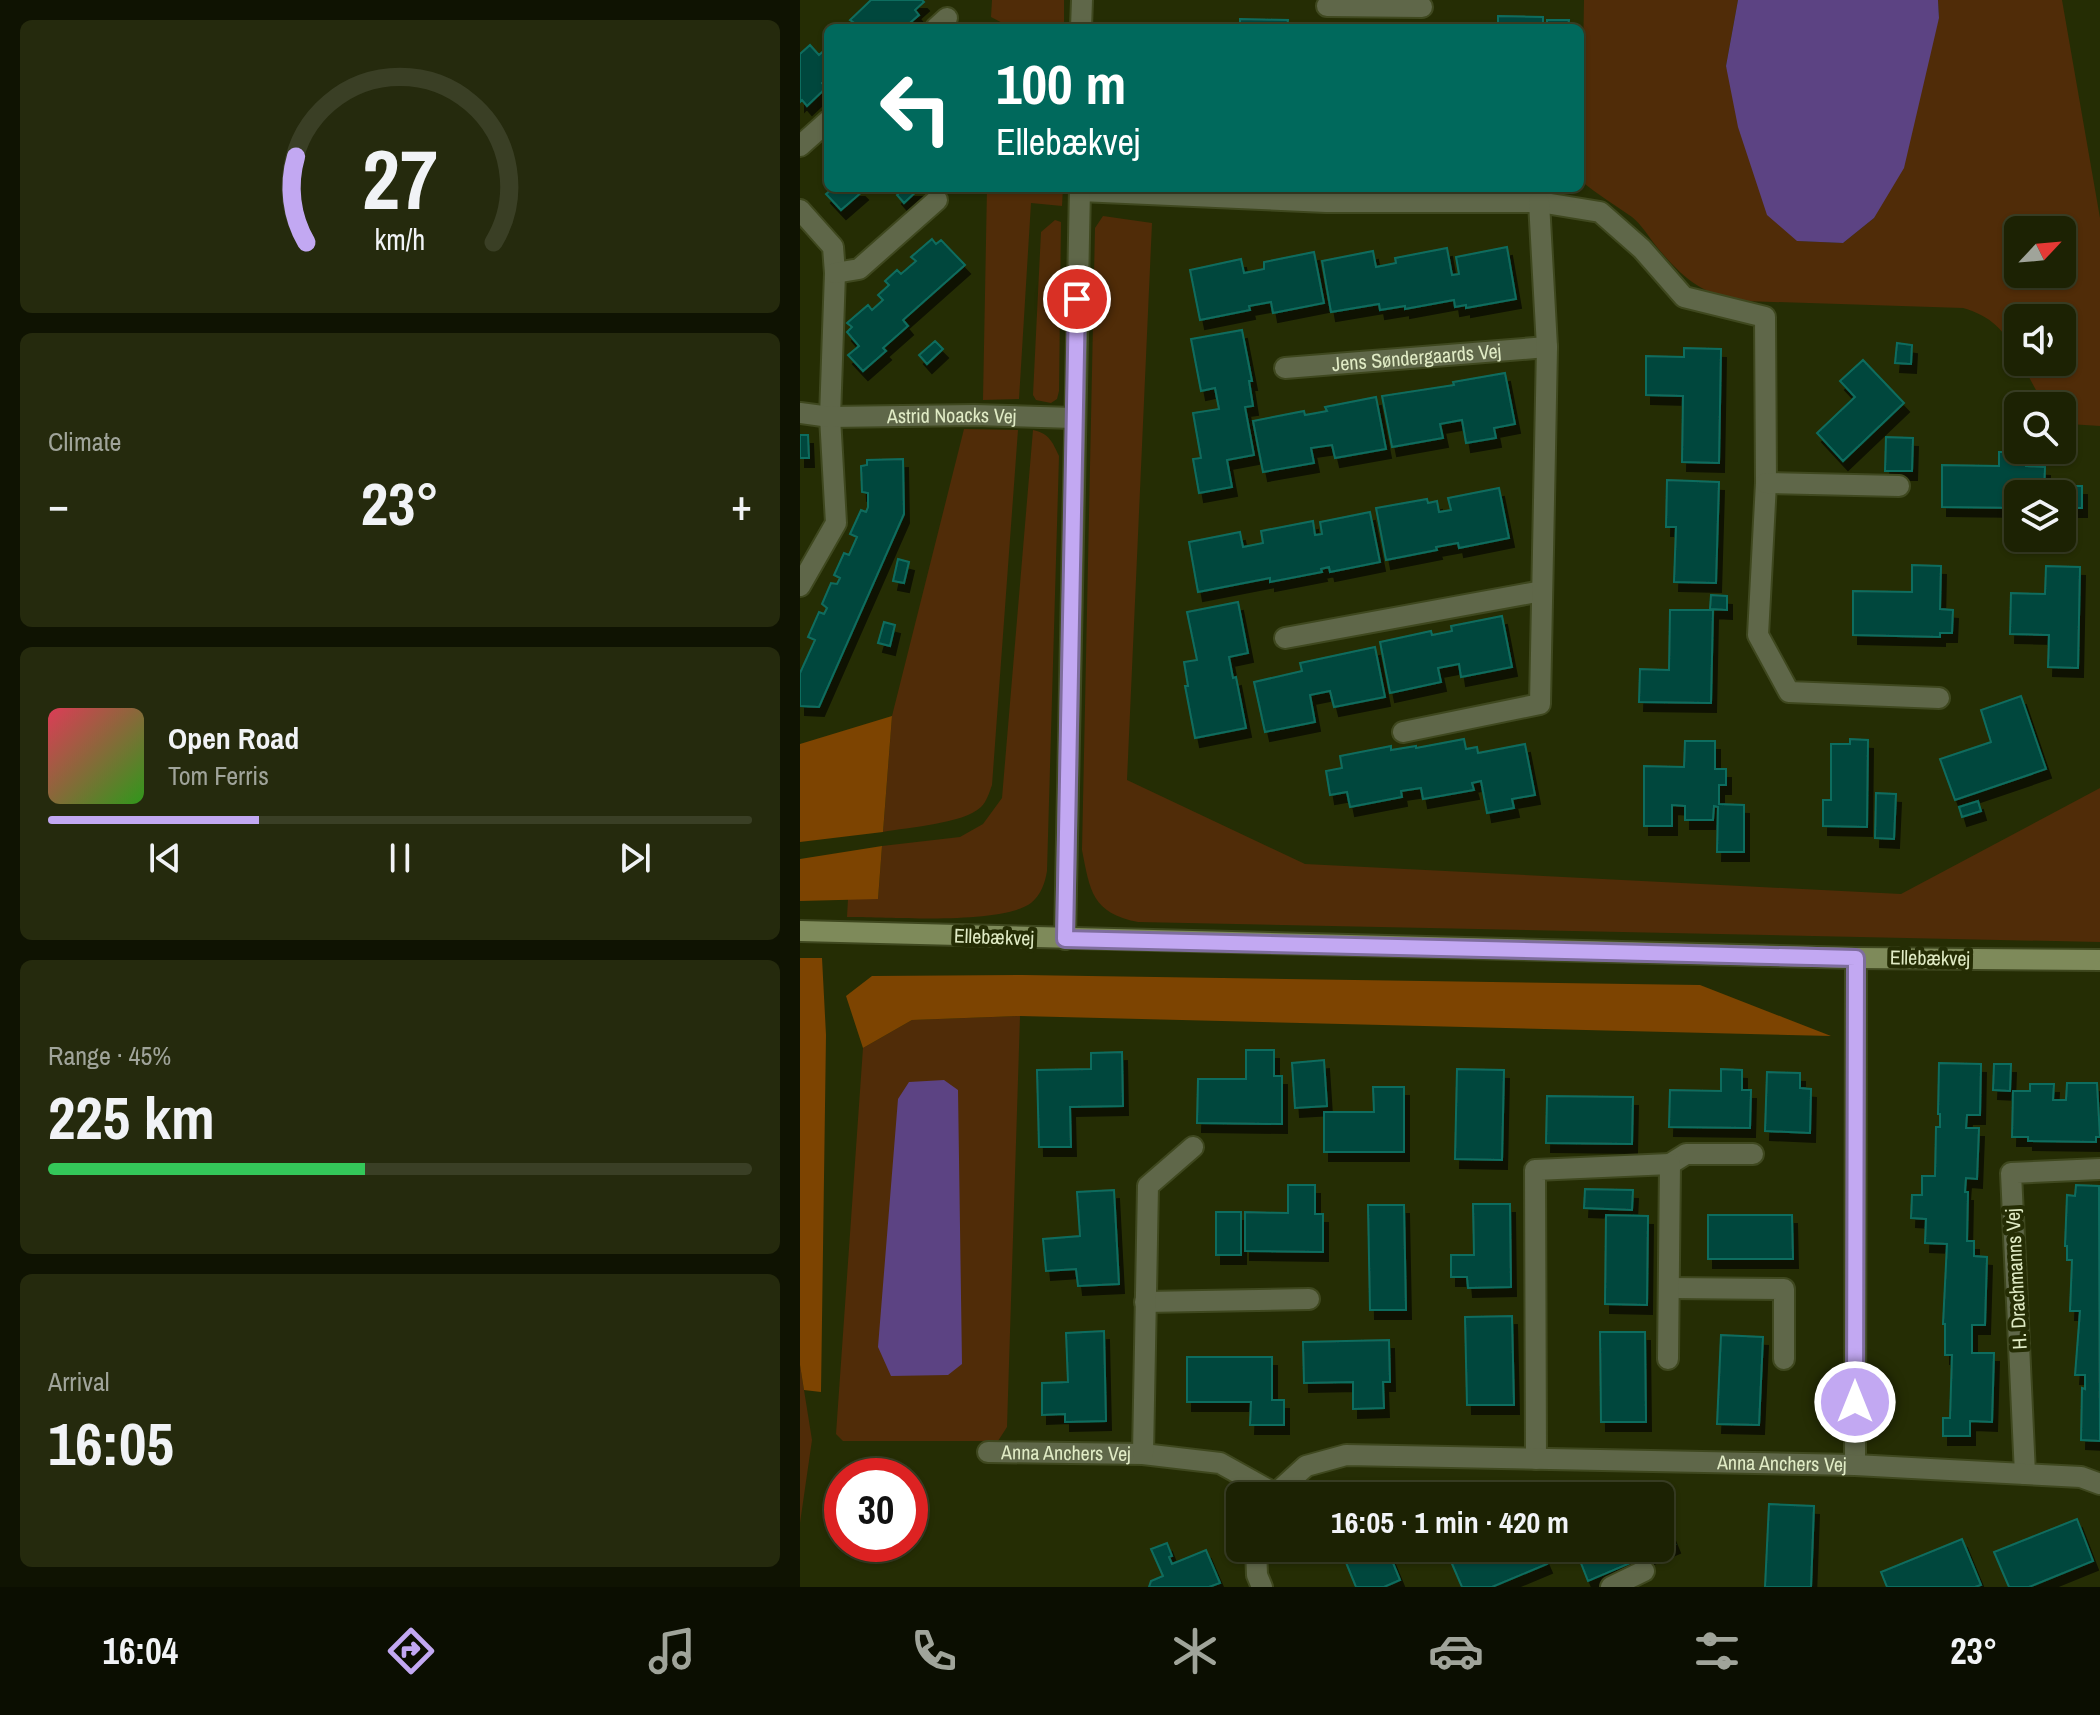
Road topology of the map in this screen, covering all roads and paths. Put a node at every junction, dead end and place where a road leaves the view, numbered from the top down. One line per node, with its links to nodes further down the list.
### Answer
1 (1082, 0): 4 (street)
2 (1327, 3): 3 (street); 5 (street)
3 (1422, 7)
4 (1081, 24)
5 (1327, 24)
6 (824, 125): 7 (street)
7 (800, 146)
8 (1080, 192): 19 (street)
9 (1178, 192): 10 (street)
10 (1326, 195): 12 (street)
11 (937, 200): 14 (street)
12 (1539, 202): 15 (street); 20 (street)
13 (800, 210): 14 (street)
14 (835, 273): 18 (street)
15 (1547, 347): 16 (street, Jens Søndergaards Vej); 23 (street)
16 (1285, 368)
17 (800, 413): 18 (street, Astrid Noacks Vej)
18 (830, 417): 19 (street, Astrid Noacks Vej); 22 (street)
19 (1074, 418): 28 (street)
20 (1766, 483): 21 (street); 25 (street)
21 (1899, 486)
22 (800, 586)
23 (1542, 591): 24 (street); 26 (street)
24 (1285, 638)
25 (1939, 698)
26 (1403, 732)
27 (800, 931): 28 (street, Ellebækvej)
28 (1065, 939): 29 (street, Ellebækvej)
29 (1856, 958): 30 (street, Ellebækvej); 43 (street, Anna Anchers Vej)
30 (2100, 960)
31 (1193, 1147): 37 (street, Anna Anchers Vej)
32 (1753, 1154): 33 (street)
33 (1670, 1164): 35 (street); 42 (street)
34 (2100, 1169): 44 (street, H. Drachmanns Vej)
35 (1669, 1288): 38 (street); 39 (street)
36 (1309, 1299): 37 (street)
37 (1145, 1302): 41 (street, Anna Anchers Vej)
38 (1668, 1359)
39 (1784, 1359)
40 (988, 1452): 41 (street, Anna Anchers Vej)
41 (1143, 1454): 45 (street, Anna Anchers Vej)
42 (1536, 1459): 43 (street, Anna Anchers Vej); 46 (street, Anna Anchers Vej)
43 (1855, 1465): 44 (street)
44 (2025, 1474): 47 (street)
45 (1252, 1482)
46 (1288, 1482)
47 (2100, 1484)
48 (1257, 1562): 50 (street)
49 (1644, 1571): 51 (street)
50 (1262, 1587)
51 (1611, 1587)

